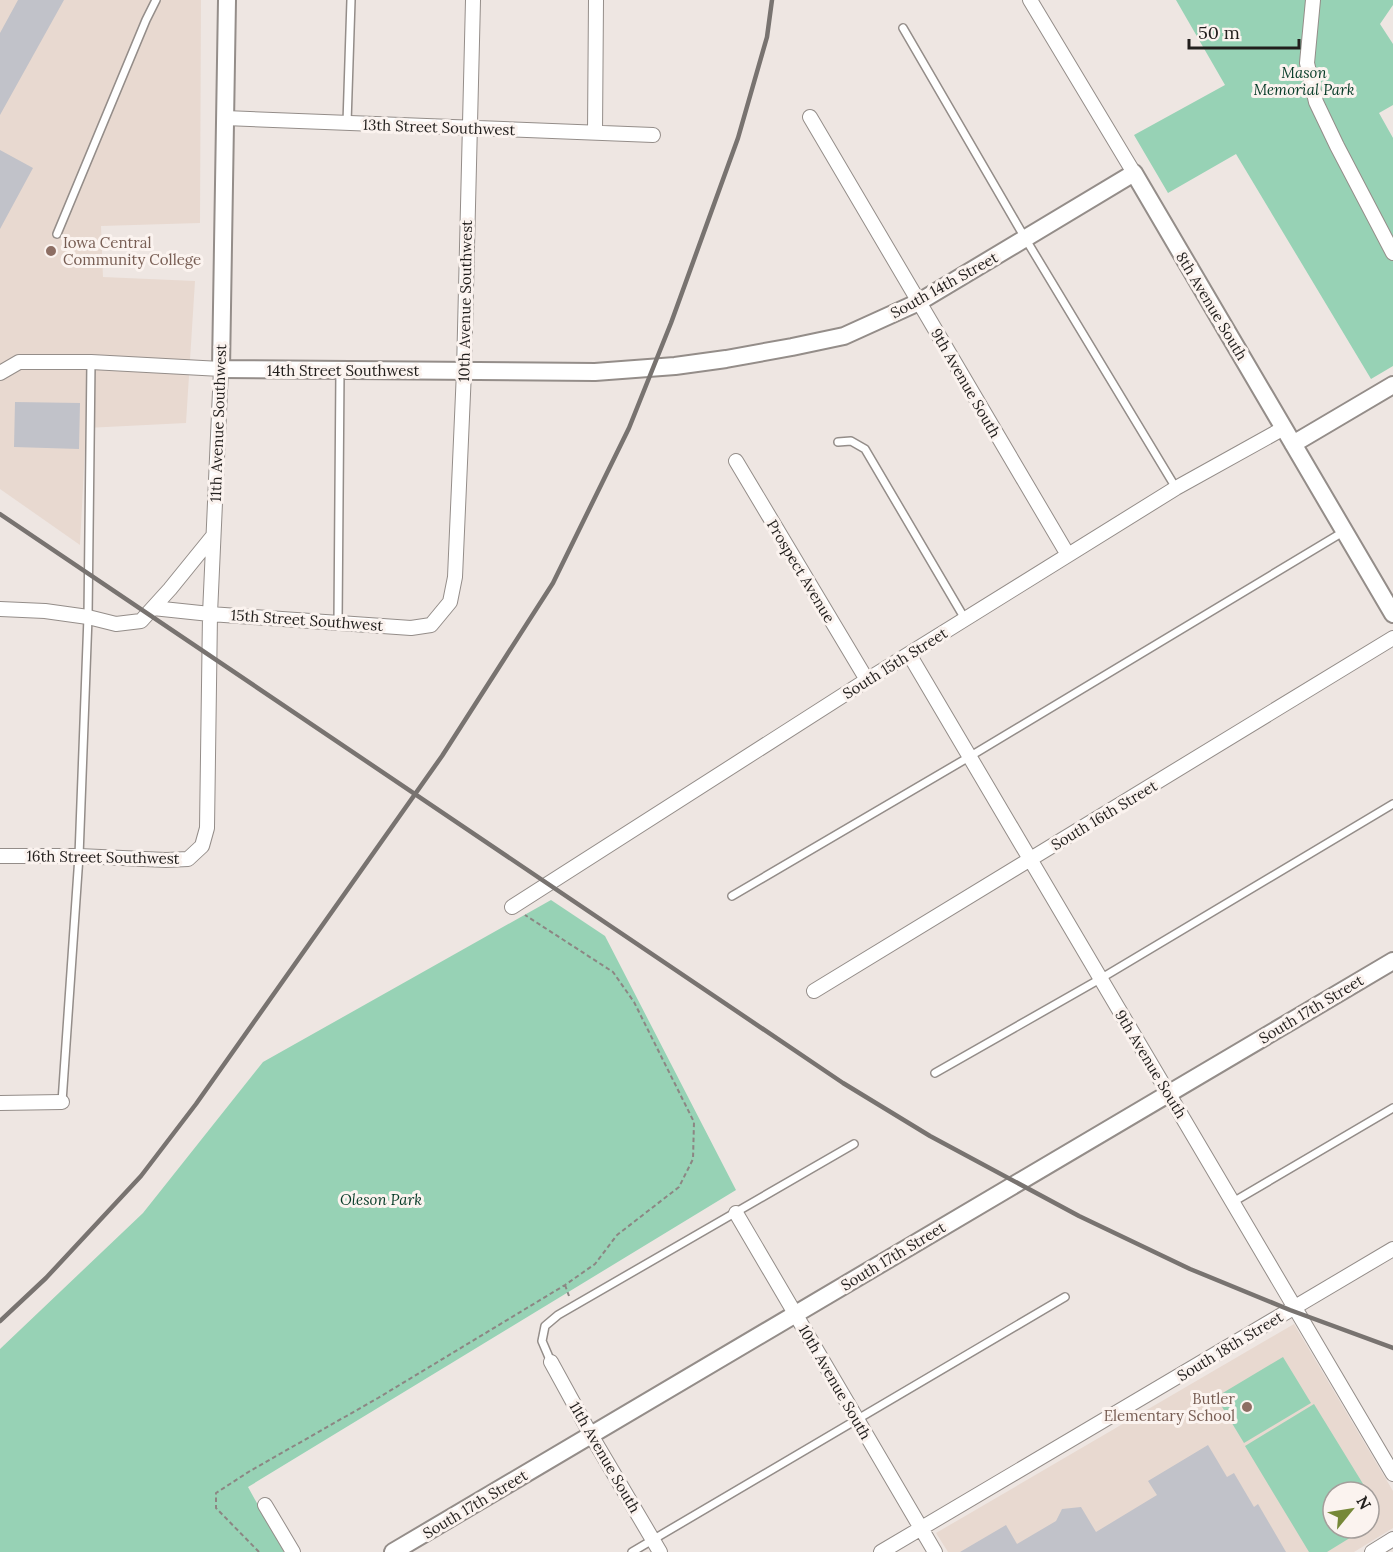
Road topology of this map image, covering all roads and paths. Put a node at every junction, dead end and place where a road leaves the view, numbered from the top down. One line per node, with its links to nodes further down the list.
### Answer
1 (156, 0): 16 (lane)
2 (227, 0): 10 (street, 11th Avenue Southwest)
3 (351, 0): 11 (lane)
4 (473, 0): 12 (street, 10th Avenue Southwest)
5 (596, 0): 13 (street)
6 (1030, 0): 15 (street, 8th Avenue South)
7 (1313, 0): 18 (street)
8 (903, 28): 17 (lane)
9 (810, 117): 19 (street, 9th Avenue South)
10 (225, 118): 11 (street, 13th Street Southwest); 21 (street, 11th Avenue Southwest)
11 (347, 123): 12 (street, 13th Street Southwest)
12 (469, 128): 13 (street, 13th Street Southwest); 23 (street, 10th Avenue Southwest)
13 (595, 132): 14 (street, 13th Street Southwest)
14 (653, 135)
15 (1134, 173): 17 (street, South 14th Street); 27 (street, 8th Avenue South)
16 (57, 234)
17 (1025, 238): 19 (street, South 14th Street); 31 (lane)
18 (1393, 253)
19 (919, 302): 24 (street, South 14th Street); 34 (street, 9th Avenue South)
20 (91, 362): 21 (street, 14th Street Southwest); 25 (street, 14th Street Southwest); 40 (lane)
21 (221, 369): 22 (street, 14th Street Southwest); 33 (street, 11th Avenue Southwest)
22 (340, 370): 23 (street, 14th Street Southwest); 42 (lane)
23 (464, 371): 24 (street, 14th Street Southwest); 35 (street, 10th Avenue Southwest)
24 (595, 372)
25 (0, 373)
26 (1393, 385): 29 (street)
27 (1284, 428): 29 (street, 8th Avenue South); 31 (street, South 15th Street)
28 (838, 442): 41 (lane)
29 (1293, 444): 32 (street, 8th Avenue South)
30 (736, 461): 45 (street, Prospect Avenue)
31 (1176, 488): 34 (street, South 15th Street)
32 (1344, 531): 39 (street, 8th Avenue South); 46 (lane)
33 (213, 536): 36 (street); 38 (street, 11th Avenue Southwest)
34 (1068, 555): 41 (street, South 15th Street)
35 (450, 602): 42 (street, 15th Street Southwest)
36 (153, 608): 38 (street, 15th Street Southwest); 40 (street)
37 (0, 609): 40 (street)
38 (210, 614): 42 (street, 15th Street Southwest); 48 (street, 11th Avenue Southwest)
39 (1393, 614)
40 (88, 617): 50 (lane)
41 (965, 619): 44 (street, South 15th Street)
42 (338, 622)
43 (1393, 638): 51 (street, South 16th Street)
44 (909, 654): 45 (street, South 15th Street); 46 (street, 9th Avenue South)
45 (867, 680): 53 (street, South 15th Street)
46 (969, 757): 51 (street, 9th Avenue South); 52 (lane)
47 (1393, 804): 55 (lane)
48 (202, 846): 50 (street, 16th Street Southwest)
49 (0, 856): 50 (street, 16th Street Southwest)
50 (79, 856): 59 (lane)
51 (1030, 860): 55 (street, 9th Avenue South); 56 (street, South 16th Street)
52 (732, 896)
53 (512, 907): 77 (path)
54 (1393, 961): 58 (street, South 17th Street)
55 (1100, 979): 57 (lane); 58 (street, 9th Avenue South)
56 (814, 991)
57 (935, 1073)
58 (1168, 1094): 63 (street, 9th Avenue South); 68 (street, South 17th Street)
59 (62, 1102): 60 (street)
60 (0, 1103)
61 (1393, 1108): 63 (lane)
62 (854, 1144): 64 (lane)
63 (1233, 1203): 67 (street, 9th Avenue South)
64 (736, 1213): 68 (street, 10th Avenue South); 69 (lane)
65 (1393, 1249): 67 (street, South 18th Street)
66 (1065, 1297): 70 (lane)
67 (1295, 1308): 72 (street, 9th Avenue South); 74 (street, South 18th Street)
68 (795, 1314): 70 (street, 10th Avenue South); 71 (street, South 17th Street)
69 (551, 1362): 71 (street, 11th Avenue South)
70 (857, 1420): 74 (street, 10th Avenue South); 75 (lane)
71 (591, 1435): 75 (street, 11th Avenue South); 79 (street, South 17th Street)
72 (1393, 1474)
73 (265, 1505): 78 (street)
74 (921, 1529): 82 (street, South 18th Street); 83 (street, 10th Avenue South)
75 (653, 1539): 80 (lane); 81 (street, 11th Avenue South)
76 (1393, 1539): 84 (street)
77 (259, 1552)
78 (293, 1552)
79 (393, 1552)
80 (632, 1552)
81 (660, 1552)
82 (881, 1552)
83 (935, 1552)
84 (1372, 1552)

